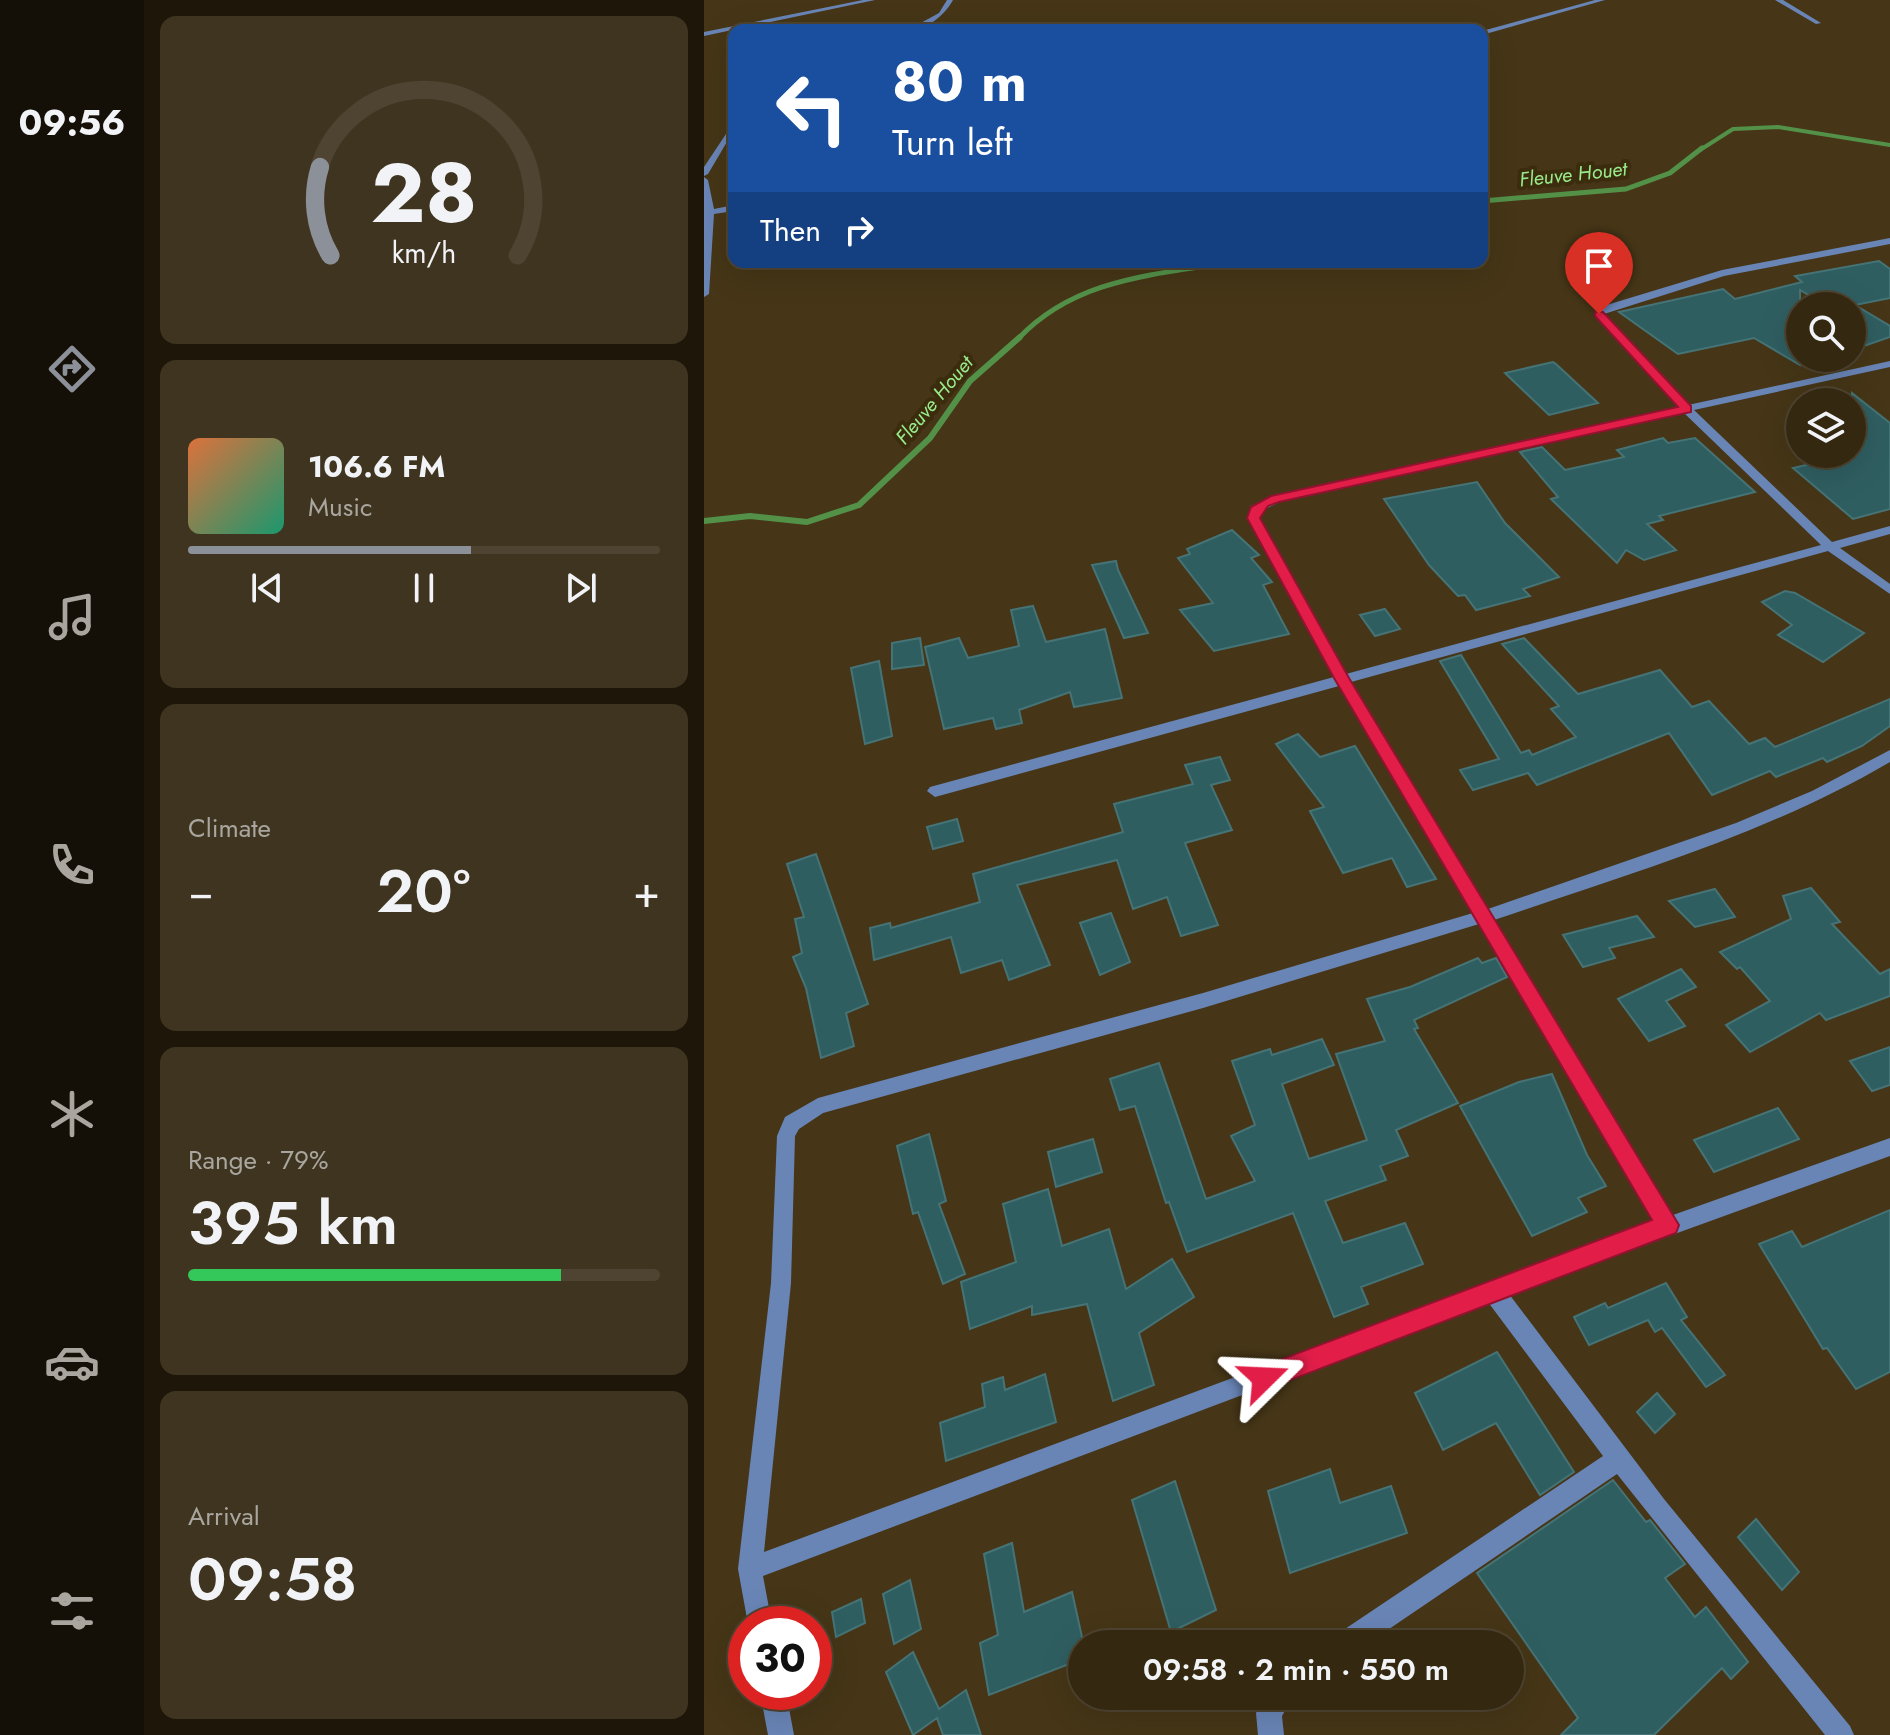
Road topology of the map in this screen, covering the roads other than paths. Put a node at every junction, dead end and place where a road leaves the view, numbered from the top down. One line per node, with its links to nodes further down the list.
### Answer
1 (872, 0): 6 (street)
2 (950, 0): 7 (street)
3 (1602, 0): 9 (street)
4 (1778, 0): 5 (street)
5 (1818, 23)
6 (753, 24)
7 (923, 24)
8 (728, 29): 10 (street)
9 (1488, 31)
10 (704, 34)
11 (728, 131): 12 (street)
12 (704, 177): 14 (street)
13 (728, 209): 14 (street)
14 (707, 213): 16 (street)
15 (1890, 241): 18 (street)
16 (704, 294)
17 (1890, 364): 18 (street)
18 (1686, 409): 20 (street); 22 (street)
19 (1890, 530): 20 (street)
20 (1828, 545): 21 (street); 22 (street)
21 (1890, 590)
22 (1341, 678): 24 (street); 25 (street)
23 (1890, 755): 25 (street)
24 (935, 791)
25 (1483, 918): 27 (street); 30 (street)
26 (1890, 1147): 27 (street)
27 (1668, 1225): 28 (street)
28 (1494, 1292): 29 (street); 30 (street)
29 (1620, 1458): 32 (street); 37 (street)
30 (750, 1569): 31 (street)
31 (757, 1606)
32 (1366, 1630)
33 (776, 1710): 35 (street)
34 (1271, 1710): 36 (street)
35 (781, 1735)
36 (1271, 1735)
37 (1841, 1735)

